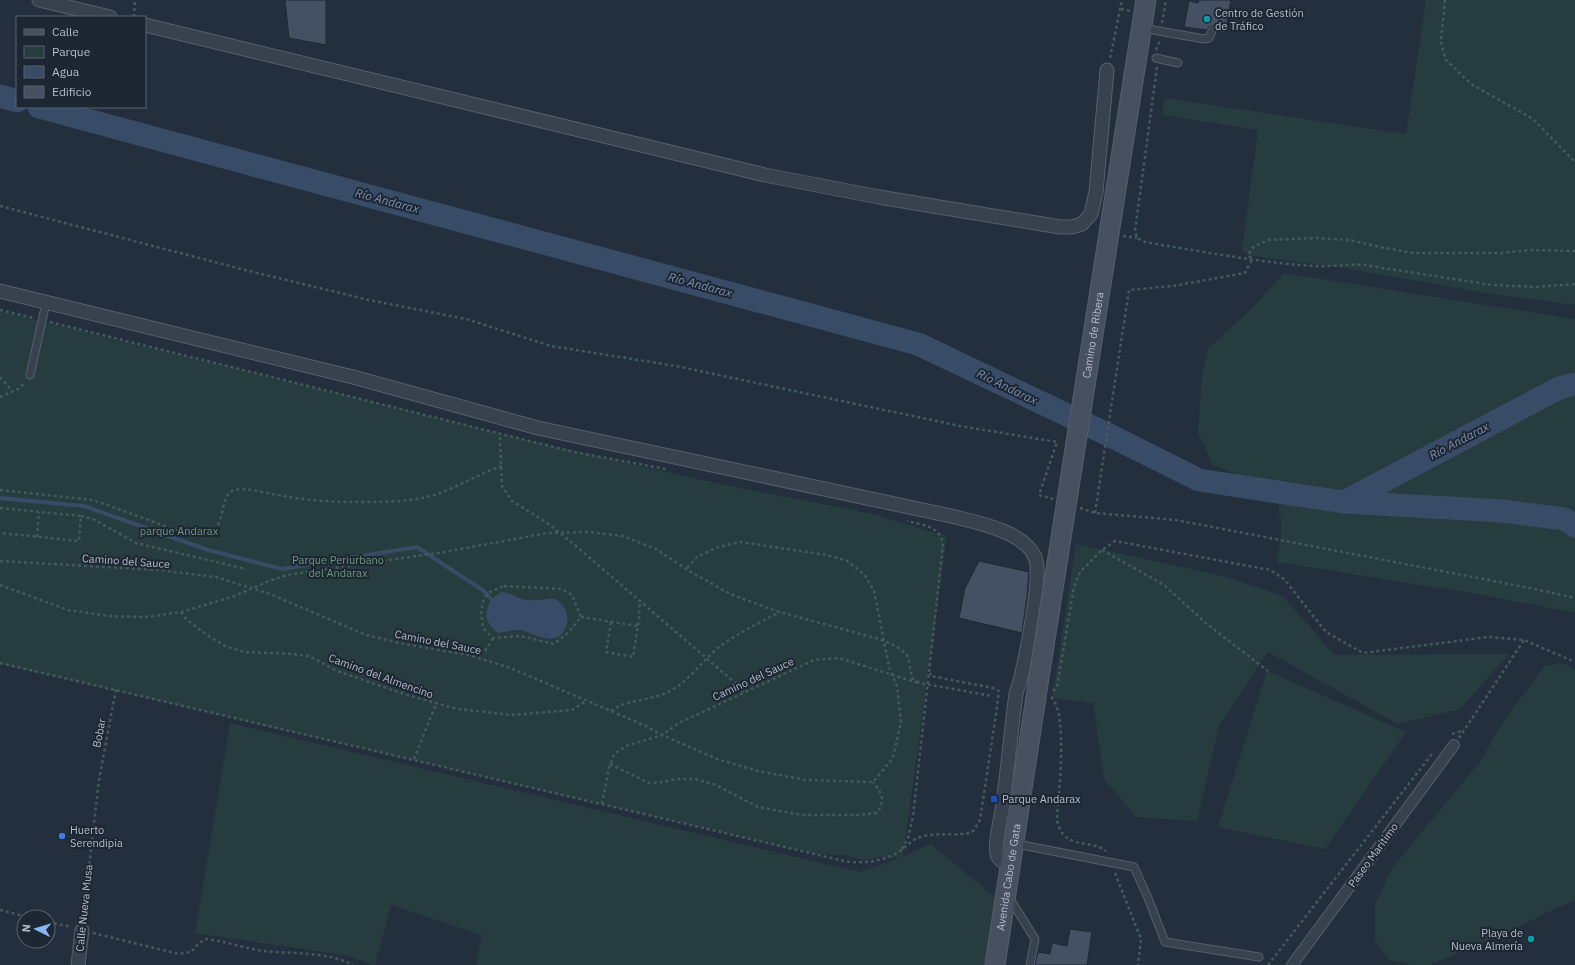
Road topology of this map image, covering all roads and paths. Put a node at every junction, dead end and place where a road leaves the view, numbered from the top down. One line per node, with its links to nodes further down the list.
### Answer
1 (39, 0): 6 (street)
2 (135, 0): 7 (path)
3 (1122, 0): 13 (path)
4 (1146, 0): 9 (main road, Camino de Ribera)
5 (1445, 0): 14 (path)
6 (106, 16)
7 (134, 16)
8 (146, 25): 13 (street)
9 (1142, 28): 10 (lane); 61 (main road, Camino de Ribera, bridge)
10 (1212, 31)
11 (1156, 58): 12 (lane); 17 (path)
12 (1178, 63)
13 (1107, 70)
14 (1575, 162)
15 (0, 206): 31 (path)
16 (1575, 251): 17 (path)
17 (1252, 259): 18 (path); 35 (path)
18 (1575, 284)
19 (0, 291): 20 (street)
20 (46, 303): 22 (lane); 86 (street)
21 (0, 310): 22 (path)
22 (42, 320): 23 (lane); 29 (path)
23 (30, 375): 25 (path)
24 (0, 377): 25 (path)
25 (13, 392): 26 (path)
26 (0, 397)
27 (500, 437): 28 (path)
28 (501, 466): 30 (path); 39 (path)
29 (670, 470)
30 (0, 490)
31 (1060, 502)
32 (1074, 506): 35 (path)
33 (0, 508): 34 (path)
34 (39, 512): 36 (path); 40 (path)
35 (1095, 513): 47 (path)
36 (81, 516): 40 (path); 43 (path)
37 (900, 519): 63 (path)
38 (0, 533): 40 (path)
39 (560, 533): 44 (path); 46 (path); 48 (path)
40 (37, 537)
41 (1102, 550): 55 (path); 62 (path); 69 (path)
42 (0, 561): 46 (path, Camino del Sauce)
43 (246, 569)
44 (686, 569): 50 (path); 56 (path)
45 (0, 585): 49 (path)
46 (252, 588): 49 (path); 71 (path, Camino del Sauce)
47 (1575, 598)
48 (642, 602): 53 (path); 58 (path)
49 (181, 612): 72 (path, Camino del Almencino)
50 (780, 612): 56 (path); 58 (path)
51 (581, 617): 52 (path); 54 (path); 54 (path)
52 (611, 622): 53 (path); 53 (path)
53 (638, 626)
54 (493, 638): 57 (path)
55 (1524, 640): 59 (path); 74 (path)
56 (884, 641): 64 (path); 65 (path)
57 (485, 651)
58 (708, 658): 68 (path); 73 (path)
59 (1575, 662)
60 (0, 663): 67 (path)
61 (1040, 671): 69 (main road, Avenida Cabo de Gata)
62 (1268, 671)
63 (930, 672): 66 (path); 84 (path)
64 (892, 674): 65 (path, Camino del Sauce); 68 (path, Camino del Sauce); 82 (path)
65 (920, 684): 66 (path, Camino del Sauce)
66 (928, 685): 70 (path, Camino del Sauce); 84 (path)
67 (116, 689): 79 (path); 81 (path, Bobar)
68 (743, 692): 75 (path, Camino del Sauce)
69 (1041, 693): 85 (path); 86 (main road, Avenida Cabo de Gata)
70 (992, 696)
71 (586, 700): 72 (path, Camino del Almencino); 73 (path, Camino del Sauce)
72 (436, 704): 79 (path)
73 (611, 711): 75 (path, Camino del Sauce)
74 (1464, 730): 76 (path); 77 (path)
75 (662, 735): 80 (path); 82 (path)
76 (1446, 735)
77 (1454, 745): 100 (street, Paseo Marítimo)
78 (1433, 753): 99 (path)
79 (414, 759): 83 (path)
80 (610, 764): 82 (path); 83 (path)
81 (99, 780): 92 (path, Calle Nueva Musa)
82 (873, 782)
83 (602, 804): 84 (path)
84 (902, 849)
85 (1109, 856)
86 (1011, 859): 88 (main road, Avenida Cabo de Gata); 93 (lane)
87 (1114, 871): 98 (path)
88 (1006, 893): 96 (main road, Avenida Cabo de Gata); 97 (lane)
89 (0, 910): 90 (path)
90 (16, 914)
91 (56, 924): 92 (path)
92 (82, 930): 94 (street, Calle Nueva Musa); 95 (path)
93 (1259, 956)
94 (78, 965)
95 (354, 965)
96 (996, 965)
97 (1030, 965)
98 (1138, 965)
99 (1268, 965)
100 (1292, 965)

